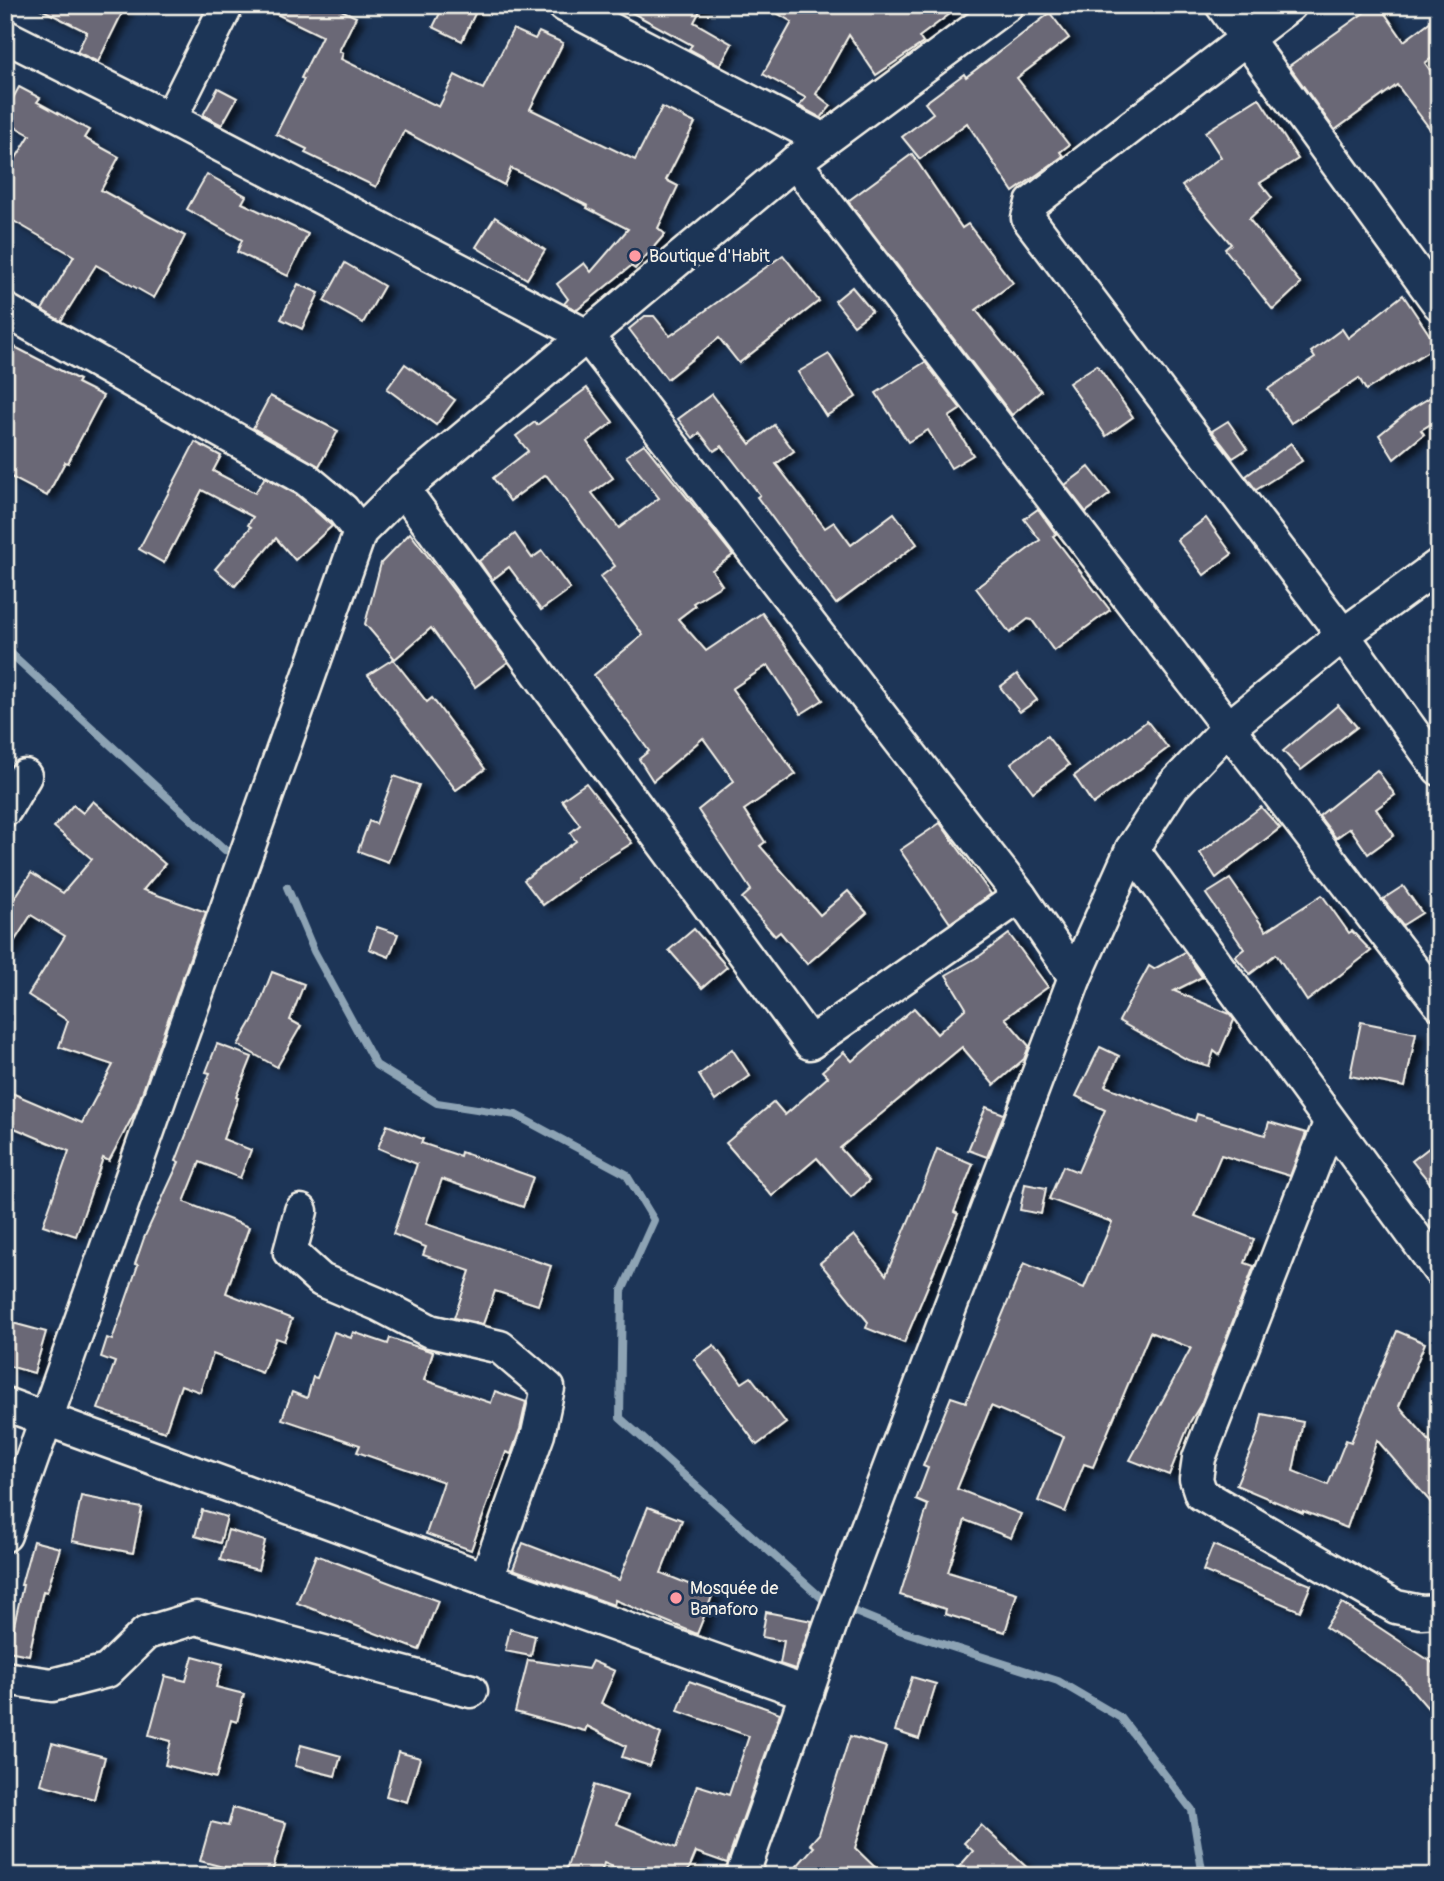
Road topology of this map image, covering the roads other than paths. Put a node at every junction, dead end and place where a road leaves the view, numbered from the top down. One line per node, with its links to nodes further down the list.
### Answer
1 (227, 5): 8 (street)
2 (564, 5): 9 (street)
3 (1007, 5): 9 (street)
4 (1222, 5): 7 (street)
5 (1290, 5): 7 (street)
6 (5, 36): 8 (street)
7 (1246, 38): 11 (street); 17 (street)
8 (170, 119): 13 (street)
9 (824, 140): 10 (street)
10 (795, 162): 13 (street); 18 (street)
11 (1439, 304)
12 (5, 310): 15 (street)
13 (587, 336): 14 (street); 23 (street)
14 (402, 489): 15 (street); 23 (street)
15 (360, 532): 30 (street)
16 (1439, 565): 17 (street)
17 (1343, 635): 18 (street); 19 (street)
18 (1227, 729): 22 (street); 25 (street)
19 (1439, 769)
20 (25, 776): 21 (street)
21 (5, 810)
22 (1132, 849): 24 (street); 26 (street)
23 (1020, 896): 24 (street)
24 (1075, 977): 36 (street)
25 (1439, 1003)
26 (1330, 1123): 28 (street); 33 (street)
27 (301, 1211): 32 (street)
28 (1436, 1261)
29 (5, 1404): 30 (street)
30 (46, 1420): 31 (street); 32 (street)
31 (5, 1535)
32 (486, 1579): 36 (street)
33 (1439, 1611)
34 (5, 1678): 35 (street)
35 (471, 1691)
36 (807, 1693): 37 (street)
37 (742, 1876)

